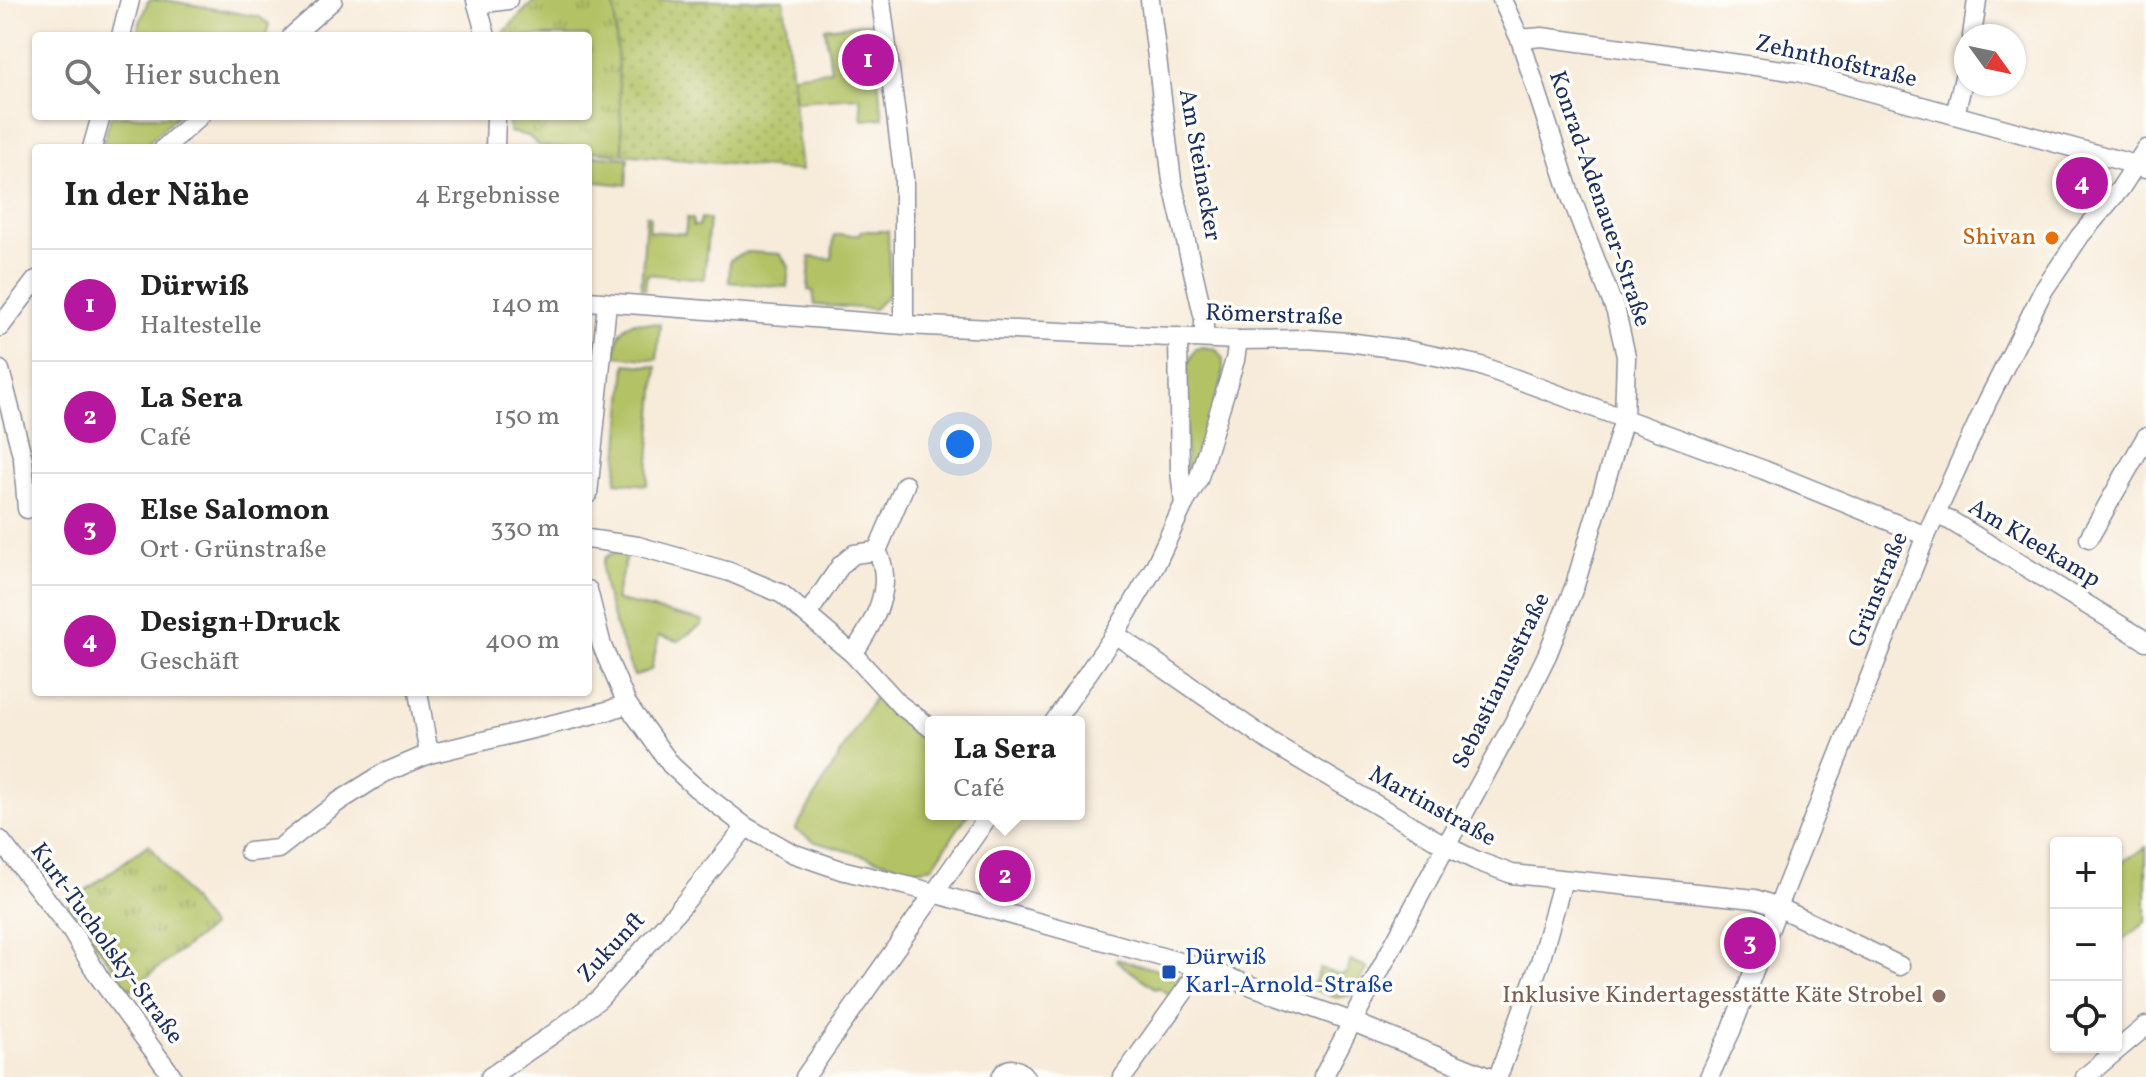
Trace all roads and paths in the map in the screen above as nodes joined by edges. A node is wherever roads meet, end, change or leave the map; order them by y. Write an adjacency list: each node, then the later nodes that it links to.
1 (130, 0): 10 (street)
2 (333, 0): 11 (street)
3 (508, 0): 8 (street)
4 (881, 0): 25 (street)
5 (1150, 0): 28 (street, Am Steinacker)
6 (1502, 0): 13 (street, Konrad-Adenauer-Straße)
7 (1977, 0): 9 (street)
8 (476, 2): 12 (street)
9 (1974, 24)
10 (122, 32)
11 (297, 32)
12 (485, 32)
13 (1520, 39): 15 (street, Zehnthofstraße); 32 (street, Konrad-Adenauer-Straße)
14 (1960, 96): 15 (street)
15 (1955, 115): 22 (street, Zehnthofstraße)
16 (100, 120): 19 (street)
17 (196, 120): 20 (street)
18 (496, 120): 21 (street)
19 (93, 144)
20 (168, 144)
21 (495, 144)
22 (2143, 161): 37 (street, Grünstraße)
23 (32, 285): 26 (street)
24 (598, 302): 25 (street, Römerstraße); 31 (street)
25 (904, 325): 27 (street, Römerstraße)
26 (0, 327)
27 (1178, 337): 28 (street, Römerstraße); 35 (street)
28 (1204, 338): 29 (street, Römerstraße)
29 (1238, 340): 32 (street, Römerstraße); 35 (street)
30 (0, 370): 36 (street)
31 (592, 417)
32 (1624, 419): 38 (street, Römerstraße); 55 (street, Sebastianusstraße)
33 (2146, 437): 39 (street)
34 (905, 485): 41 (street)
35 (1184, 504): 44 (street)
36 (27, 509)
37 (1936, 515): 38 (street, Grünstraße); 45 (street, Am Kleekamp)
38 (1926, 536): 59 (street, Grünstraße)
39 (2089, 538)
40 (592, 540): 43 (street)
41 (877, 551): 43 (street); 46 (street)
42 (592, 606): 48 (street)
43 (807, 615): 46 (street)
44 (1115, 634): 49 (street); 55 (street, Martinstraße)
45 (2146, 641)
46 (853, 654): 50 (street)
47 (419, 696): 51 (street)
48 (627, 704): 51 (street); 53 (street)
49 (1058, 716)
50 (925, 724)
51 (429, 754): 56 (street)
52 (986, 820): 58 (street)
53 (746, 827): 58 (street); 65 (street, Zukunft)
54 (0, 840): 64 (street, Kurt-Tucholsky-Straße)
55 (1446, 846): 57 (street, Martinstraße); 62 (street, Sebastianusstraße)
56 (249, 852)
57 (1563, 880): 59 (street, Martinstraße); 72 (street)
58 (934, 894): 61 (street); 66 (street)
59 (1778, 907): 60 (street, Martinstraße); 73 (street, Grünstraße)
60 (1900, 966)
61 (1201, 968): 62 (street); 69 (street)
62 (1353, 1022): 70 (street, Sebastianusstraße); 71 (street)
63 (2146, 1026): 74 (street)
64 (173, 1077)
65 (490, 1077)
66 (805, 1077)
67 (1001, 1077): 68 (street)
68 (1025, 1077)
69 (1123, 1077)
70 (1323, 1077)
71 (1488, 1077)
72 (1498, 1077)
73 (1709, 1077)
74 (2085, 1077)

